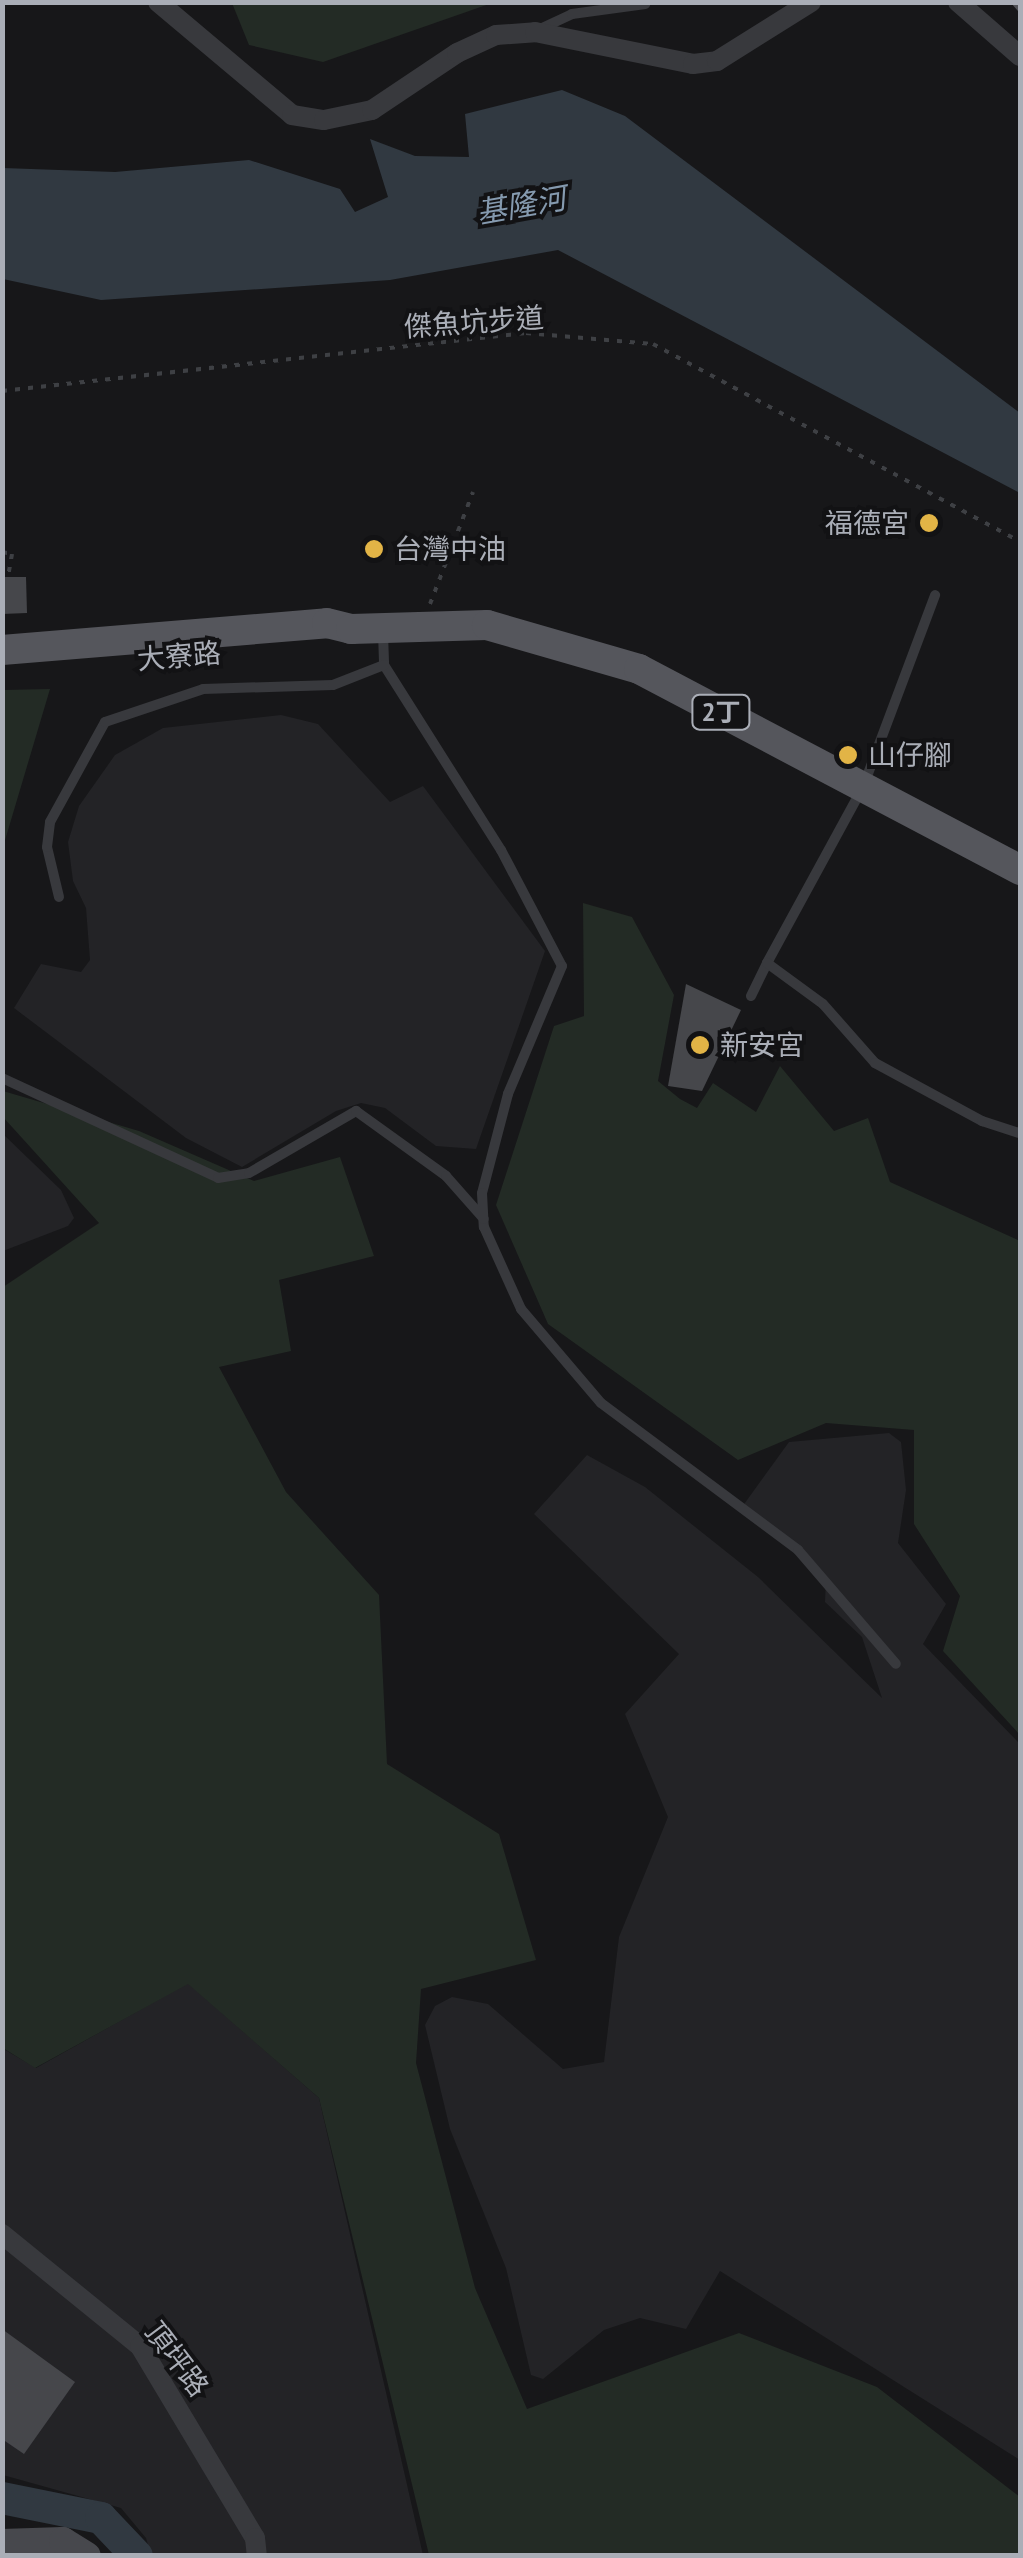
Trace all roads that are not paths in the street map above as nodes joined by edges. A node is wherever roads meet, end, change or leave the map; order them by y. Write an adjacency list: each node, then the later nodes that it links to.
1 (158, 2): 5 (street)
2 (811, 2): 5 (street)
3 (958, 2): 6 (street)
4 (645, 4): 5 (lane)
5 (535, 32)
6 (1020, 56)
7 (934, 595): 13 (lane)
8 (402, 625): 9 (main road, 大寮路 / 2丁); 11 (lane); 13 (main road, 2丁)
9 (352, 629): 10 (main road, 大寮路 / 2丁); 12 (main road, 大寮路 / 2丁)
10 (2, 650)
11 (384, 664): 15 (lane); 20 (lane)
12 (2, 668)
13 (863, 787): 14 (main road, 2丁); 16 (lane)
14 (1020, 870)
15 (59, 898)
16 (767, 963): 17 (lane); 19 (lane)
17 (751, 996)
18 (2, 1078): 20 (lane)
19 (1020, 1134)
20 (484, 1219): 21 (lane)
21 (896, 1664)
22 (2, 2234): 25 (street, 頂坪路)
23 (2, 2543): 24 (main road)
24 (87, 2556)
25 (257, 2556)

